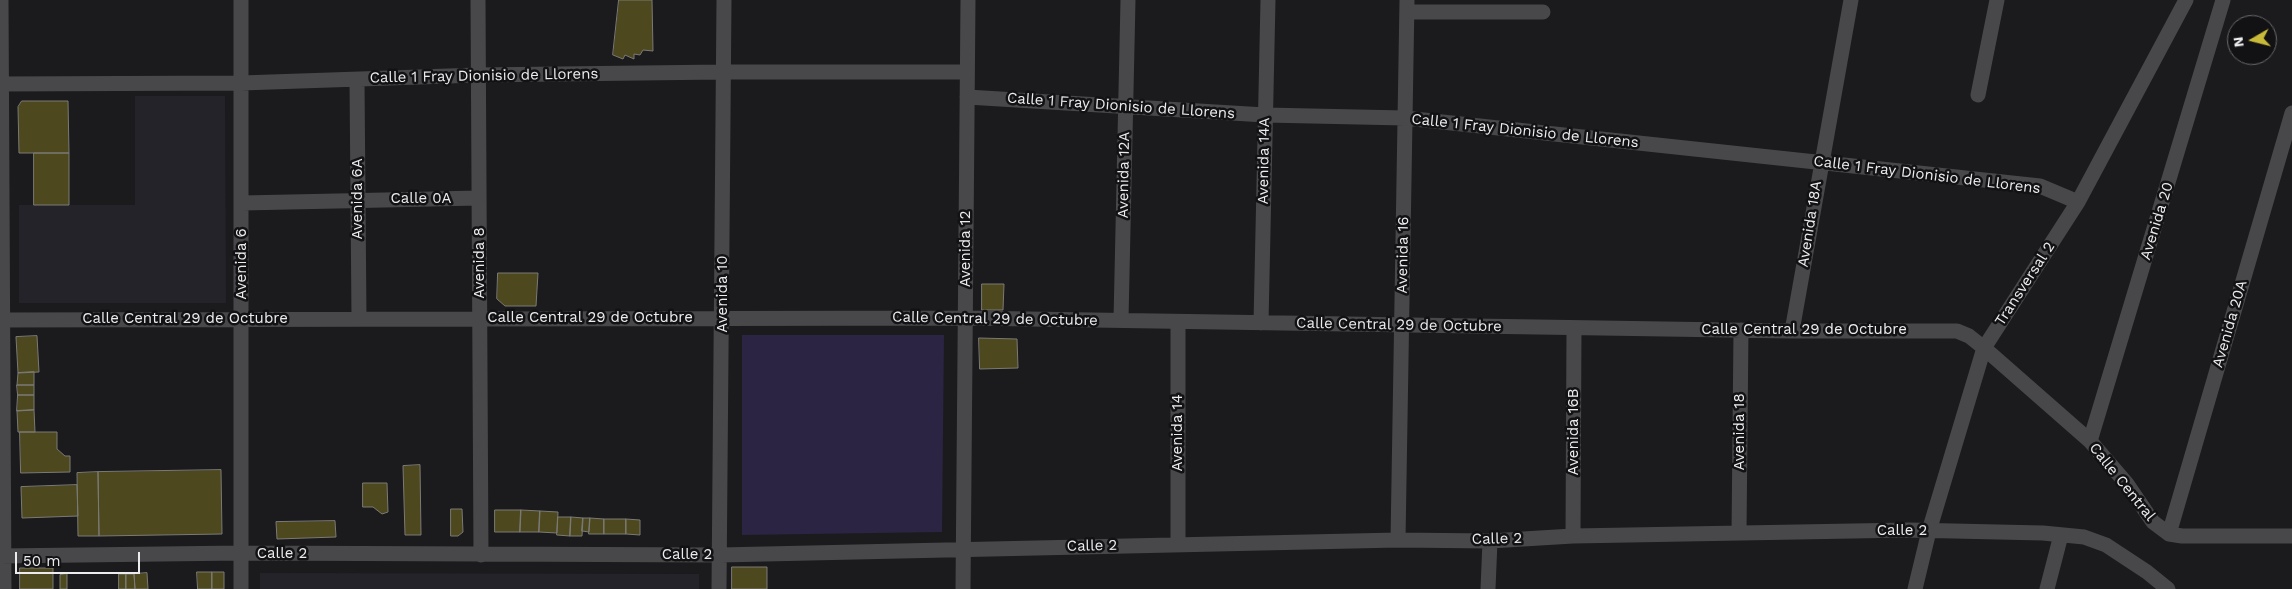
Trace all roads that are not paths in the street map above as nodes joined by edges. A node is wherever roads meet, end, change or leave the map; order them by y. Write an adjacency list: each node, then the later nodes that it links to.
1 (1, 0): 19 (street)
2 (241, 0): 18 (street, Avenida 6)
3 (478, 0): 16 (street, Avenida 8)
4 (724, 0): 14 (street, Avenida 10)
5 (968, 0): 15 (street, Avenida 12)
6 (1128, 0): 22 (street, Avenida 12A)
7 (1268, 0): 24 (street, Avenida 14A)
8 (1851, 0): 26 (street, Avenida 18A)
9 (1997, 0): 20 (street)
10 (2186, 0): 29 (street, Transversal 2)
11 (2224, 0): 45 (street, Avenida 20)
12 (1407, 6): 13 (street); 25 (street, Avenida 16)
13 (1543, 12)
14 (722, 72): 15 (street, Calle 1 Fray Dionisio de Llorens); 16 (street, Calle 1 Fray Dionisio de Llorens); 31 (street, Avenida 10)
15 (967, 72): 21 (street, Avenida 12)
16 (478, 75): 17 (street, Calle 1 Fray Dionisio de Llorens); 27 (street, Avenida 8)
17 (357, 80): 18 (street, Calle 1 Fray Dionisio de Llorens); 28 (street, Avenida 6A)
18 (241, 83): 19 (street, Calle 1 Fray Dionisio de Llorens); 30 (street, Avenida 6)
19 (1, 84): 36 (street)
20 (1978, 95)
21 (967, 97): 22 (street, Calle 1 Fray Dionisio de Llorens); 32 (street, Avenida 12)
22 (1125, 106): 24 (street, Calle 1 Fray Dionisio de Llorens); 37 (street, Avenida 12A)
23 (2292, 113): 49 (street, Avenida 20A)
24 (1265, 115): 25 (street, Calle 1 Fray Dionisio de Llorens); 39 (street, Avenida 14A)
25 (1405, 118): 26 (street, Calle 1 Fray Dionisio de Llorens); 40 (street, Avenida 16)
26 (1820, 163): 29 (street, Calle 1 Fray Dionisio de Llorens); 43 (street, Avenida 18A)
27 (479, 198): 28 (street, Calle 0A); 35 (street, Avenida 8)
28 (359, 199): 30 (street, Calle 0A); 34 (street, Avenida 6A)
29 (2078, 202): 44 (street, Transversal 2)
30 (242, 203): 33 (street, Avenida 6)
31 (723, 318): 32 (street, Calle Central 29 de Octubre); 35 (street, Calle Central 29 de Octubre); 58 (street, Avenida 10)
32 (965, 318): 37 (street, Calle Central 29 de Octubre); 55 (street, Avenida 12)
33 (242, 319): 34 (street, Calle Central 29 de Octubre); 36 (street, Calle Central 29 de Octubre); 56 (street, Avenida 6)
34 (359, 319): 35 (street, Calle Central 29 de Octubre)
35 (480, 319): 57 (street, Avenida 8)
36 (1, 320): 59 (street)
37 (1121, 320): 38 (street, Calle Central 29 de Octubre)
38 (1178, 322): 39 (street, Calle Central 29 de Octubre); 54 (street, Avenida 14)
39 (1261, 323): 40 (street, Calle Central 29 de Octubre)
40 (1402, 325): 41 (street, Calle Central 29 de Octubre); 52 (street, Avenida 16)
41 (1574, 328): 42 (street, Calle Central 29 de Octubre); 50 (street, Avenida 16B)
42 (1741, 330): 43 (street, Calle Central 29 de Octubre); 47 (street, Avenida 18)
43 (1792, 331): 44 (street, Calle Central 29 de Octubre)
44 (1984, 348): 45 (street, Calle Central); 46 (street, Transversal 2)
45 (2090, 441): 49 (street, Calle Central)
46 (1929, 531): 47 (street, Calle 2); 48 (street, Calle 2); 65 (street, Transversal 2)
47 (1739, 533): 50 (street, Calle 2)
48 (2061, 534): 66 (street); 67 (street, Calle 2)
49 (2169, 534): 51 (street, Calle Central)
50 (1573, 536): 53 (street, Calle 2)
51 (2292, 536)
52 (1398, 540): 53 (street, Calle 2); 54 (street, Calle 2)
53 (1490, 541): 64 (street)
54 (1178, 544): 55 (street, Calle 2)
55 (963, 549): 58 (street, Calle 2); 63 (street, Avenida 12)
56 (241, 553): 57 (street, Calle 2); 59 (street, Calle 2); 61 (street, Avenida 6)
57 (481, 555): 58 (street, Calle 2)
58 (720, 555): 62 (street, Avenida 10)
59 (2, 556): 60 (street)
60 (4, 589)
61 (241, 589)
62 (719, 589)
63 (963, 589)
64 (1488, 589)
65 (1915, 589)
66 (2047, 589)
67 (2168, 589)

